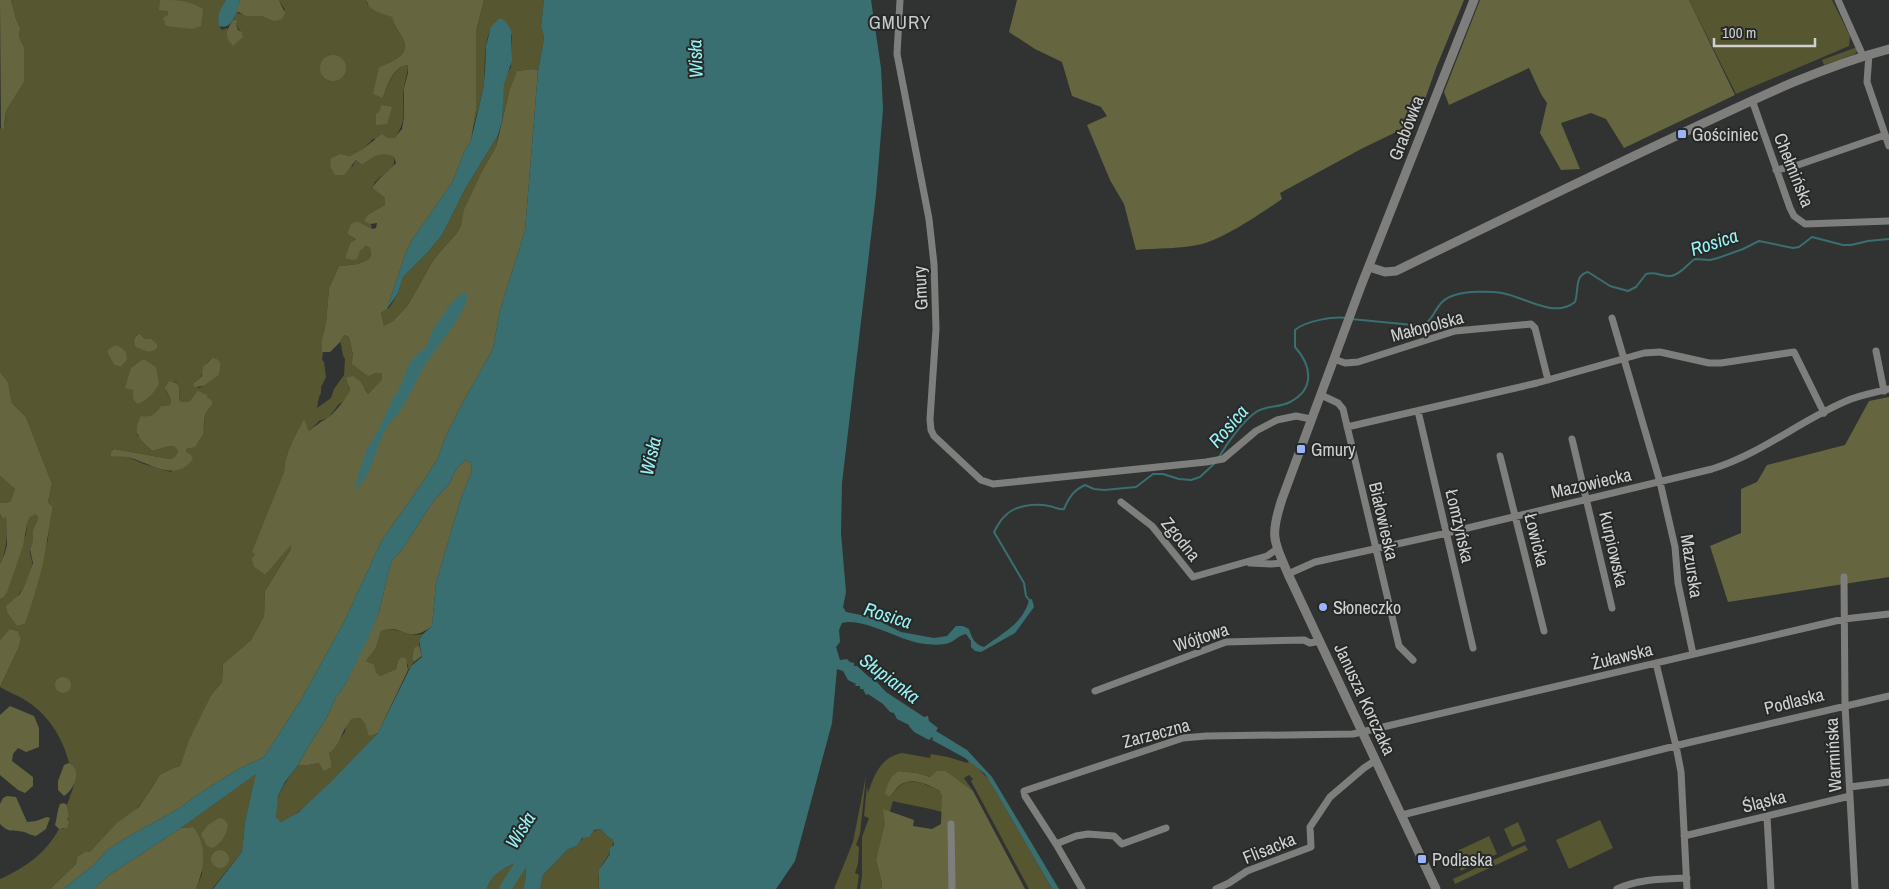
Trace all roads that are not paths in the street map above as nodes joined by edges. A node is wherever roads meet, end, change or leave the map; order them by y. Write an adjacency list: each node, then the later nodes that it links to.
1 (900, 0): 21 (street, Gmury)
2 (1474, 0): 11 (street, Grabówka)
3 (1838, 0): 5 (street)
4 (1889, 50): 5 (street)
5 (1866, 55): 6 (street); 7 (street)
6 (1752, 100): 9 (street, Chełmińska); 11 (street)
7 (1885, 134): 8 (street); 9 (street)
8 (1889, 146)
9 (1776, 170): 10 (street, Chełmińska)
10 (1889, 221)
11 (1369, 267): 15 (street, Janusza Korczaka)
12 (1612, 318): 14 (street)
13 (1876, 351): 17 (street)
14 (1624, 358): 16 (street); 20 (street); 25 (street)
15 (1334, 359): 16 (street, Małopolska); 18 (street, Janusza Korczaka)
16 (1548, 380): 19 (street)
17 (1886, 390): 20 (street, Mazowiecka)
18 (1321, 395): 21 (street, Janusza Korczaka); 22 (street, Białowieska)
19 (1418, 411): 22 (street); 29 (street, Łomżyńska)
20 (1824, 413): 25 (street, Mazowiecka)
21 (1312, 419): 31 (street, Janusza Korczaka)
22 (1347, 426): 30 (street, Białowieska)
23 (1572, 439): 26 (street, Kurpiowska)
24 (1500, 456): 28 (street, Łowicka)
25 (1660, 482): 26 (street, Mazowiecka); 42 (street, Mazurska)
26 (1587, 499): 28 (street, Mazowiecka); 36 (street, Kurpiowska)
27 (1121, 502): 32 (street, Zgodna)
28 (1516, 516): 29 (street, Mazowiecka); 39 (street, Łowicka)
29 (1447, 533): 30 (street, Mazowiecka); 41 (street, Łomżyńska)
30 (1375, 548): 34 (street, Mazowiecka); 43 (street, Białowieska)
31 (1277, 549): 32 (street, Zgodna); 33 (street, Janusza Korczaka)
32 (1244, 563): 33 (street)
33 (1283, 563): 34 (street, Janusza Korczaka)
34 (1288, 574): 40 (street, Janusza Korczaka)
35 (1844, 577): 38 (street, Warmińska)
36 (1612, 608)
37 (1889, 614): 38 (street, Żuławska)
38 (1844, 619): 42 (street, Żuławska); 47 (street, Warmińska)
39 (1544, 631)
40 (1320, 641): 45 (street, Wójtowa); 48 (street, Janusza Korczaka)
41 (1473, 648)
42 (1693, 654): 44 (street, Żuławska)
43 (1412, 660)
44 (1656, 663): 48 (street, Żuławska); 49 (street)
45 (1095, 691)
46 (1889, 696): 47 (street, Podlaska)
47 (1845, 705): 49 (street, Podlaska); 52 (street, Warmińska)
48 (1362, 732): 50 (street, Janusza Korczaka); 59 (street, Zarzeczna)
49 (1676, 746): 54 (street, Podlaska); 58 (street)
50 (1376, 760): 54 (street, Janusza Korczaka); 63 (street, Flisacka)
51 (1889, 782): 52 (street)
52 (1850, 787): 53 (street, Warmińska)
53 (1850, 796): 55 (street, Śląska); 68 (street, Warmińska)
54 (1402, 814): 64 (street, Janusza Korczaka)
55 (1767, 816): 58 (street, Śląska); 67 (street)
56 (951, 824): 61 (street)
57 (1166, 828): 59 (street)
58 (1684, 836): 60 (street)
59 (1056, 844): 62 (street, Zarzeczna)
60 (1687, 878): 65 (street); 66 (street)
61 (952, 889)
62 (1082, 889)
63 (1216, 889)
64 (1436, 889)
65 (1617, 889)
66 (1687, 889)
67 (1772, 889)
68 (1855, 889)

